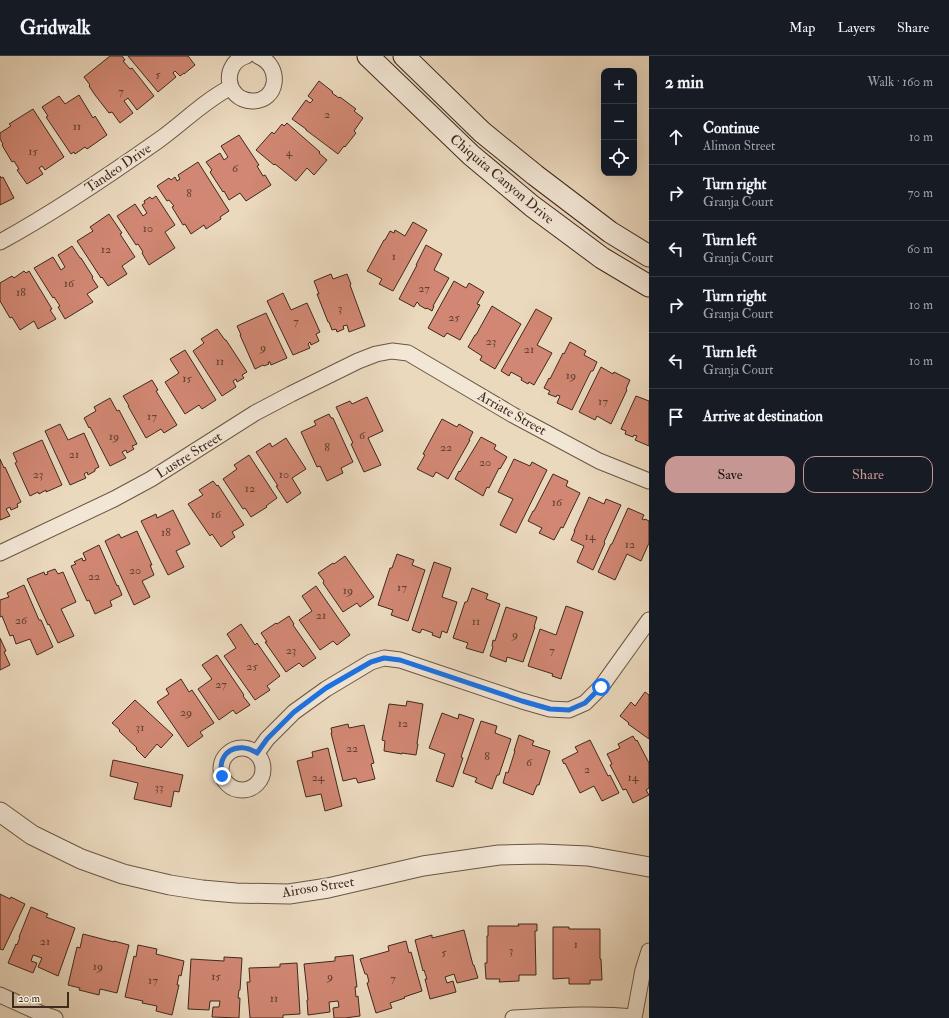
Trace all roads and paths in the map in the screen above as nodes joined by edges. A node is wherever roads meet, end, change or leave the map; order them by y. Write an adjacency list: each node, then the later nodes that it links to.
1 (246, 56): 5 (street)
2 (258, 56): 5 (street)
3 (368, 56): 8 (main road, Chiquita Canyon Drive)
4 (404, 56): 7 (main road, Chiquita Canyon Drive)
5 (231, 87): 6 (street, Tandeo Drive)
6 (0, 242)
7 (649, 256)
8 (649, 286)
9 (376, 354): 10 (street, Arriate Street); 11 (street, Lustre Street)
10 (649, 481)
11 (0, 553)
12 (649, 620): 13 (street)
13 (257, 753)
14 (0, 812): 15 (street, Airoso Street)
15 (649, 867)
16 (649, 951): 20 (street)
17 (0, 995): 18 (street)
18 (55, 1018)
19 (512, 1018): 20 (street)
20 (634, 1018)

